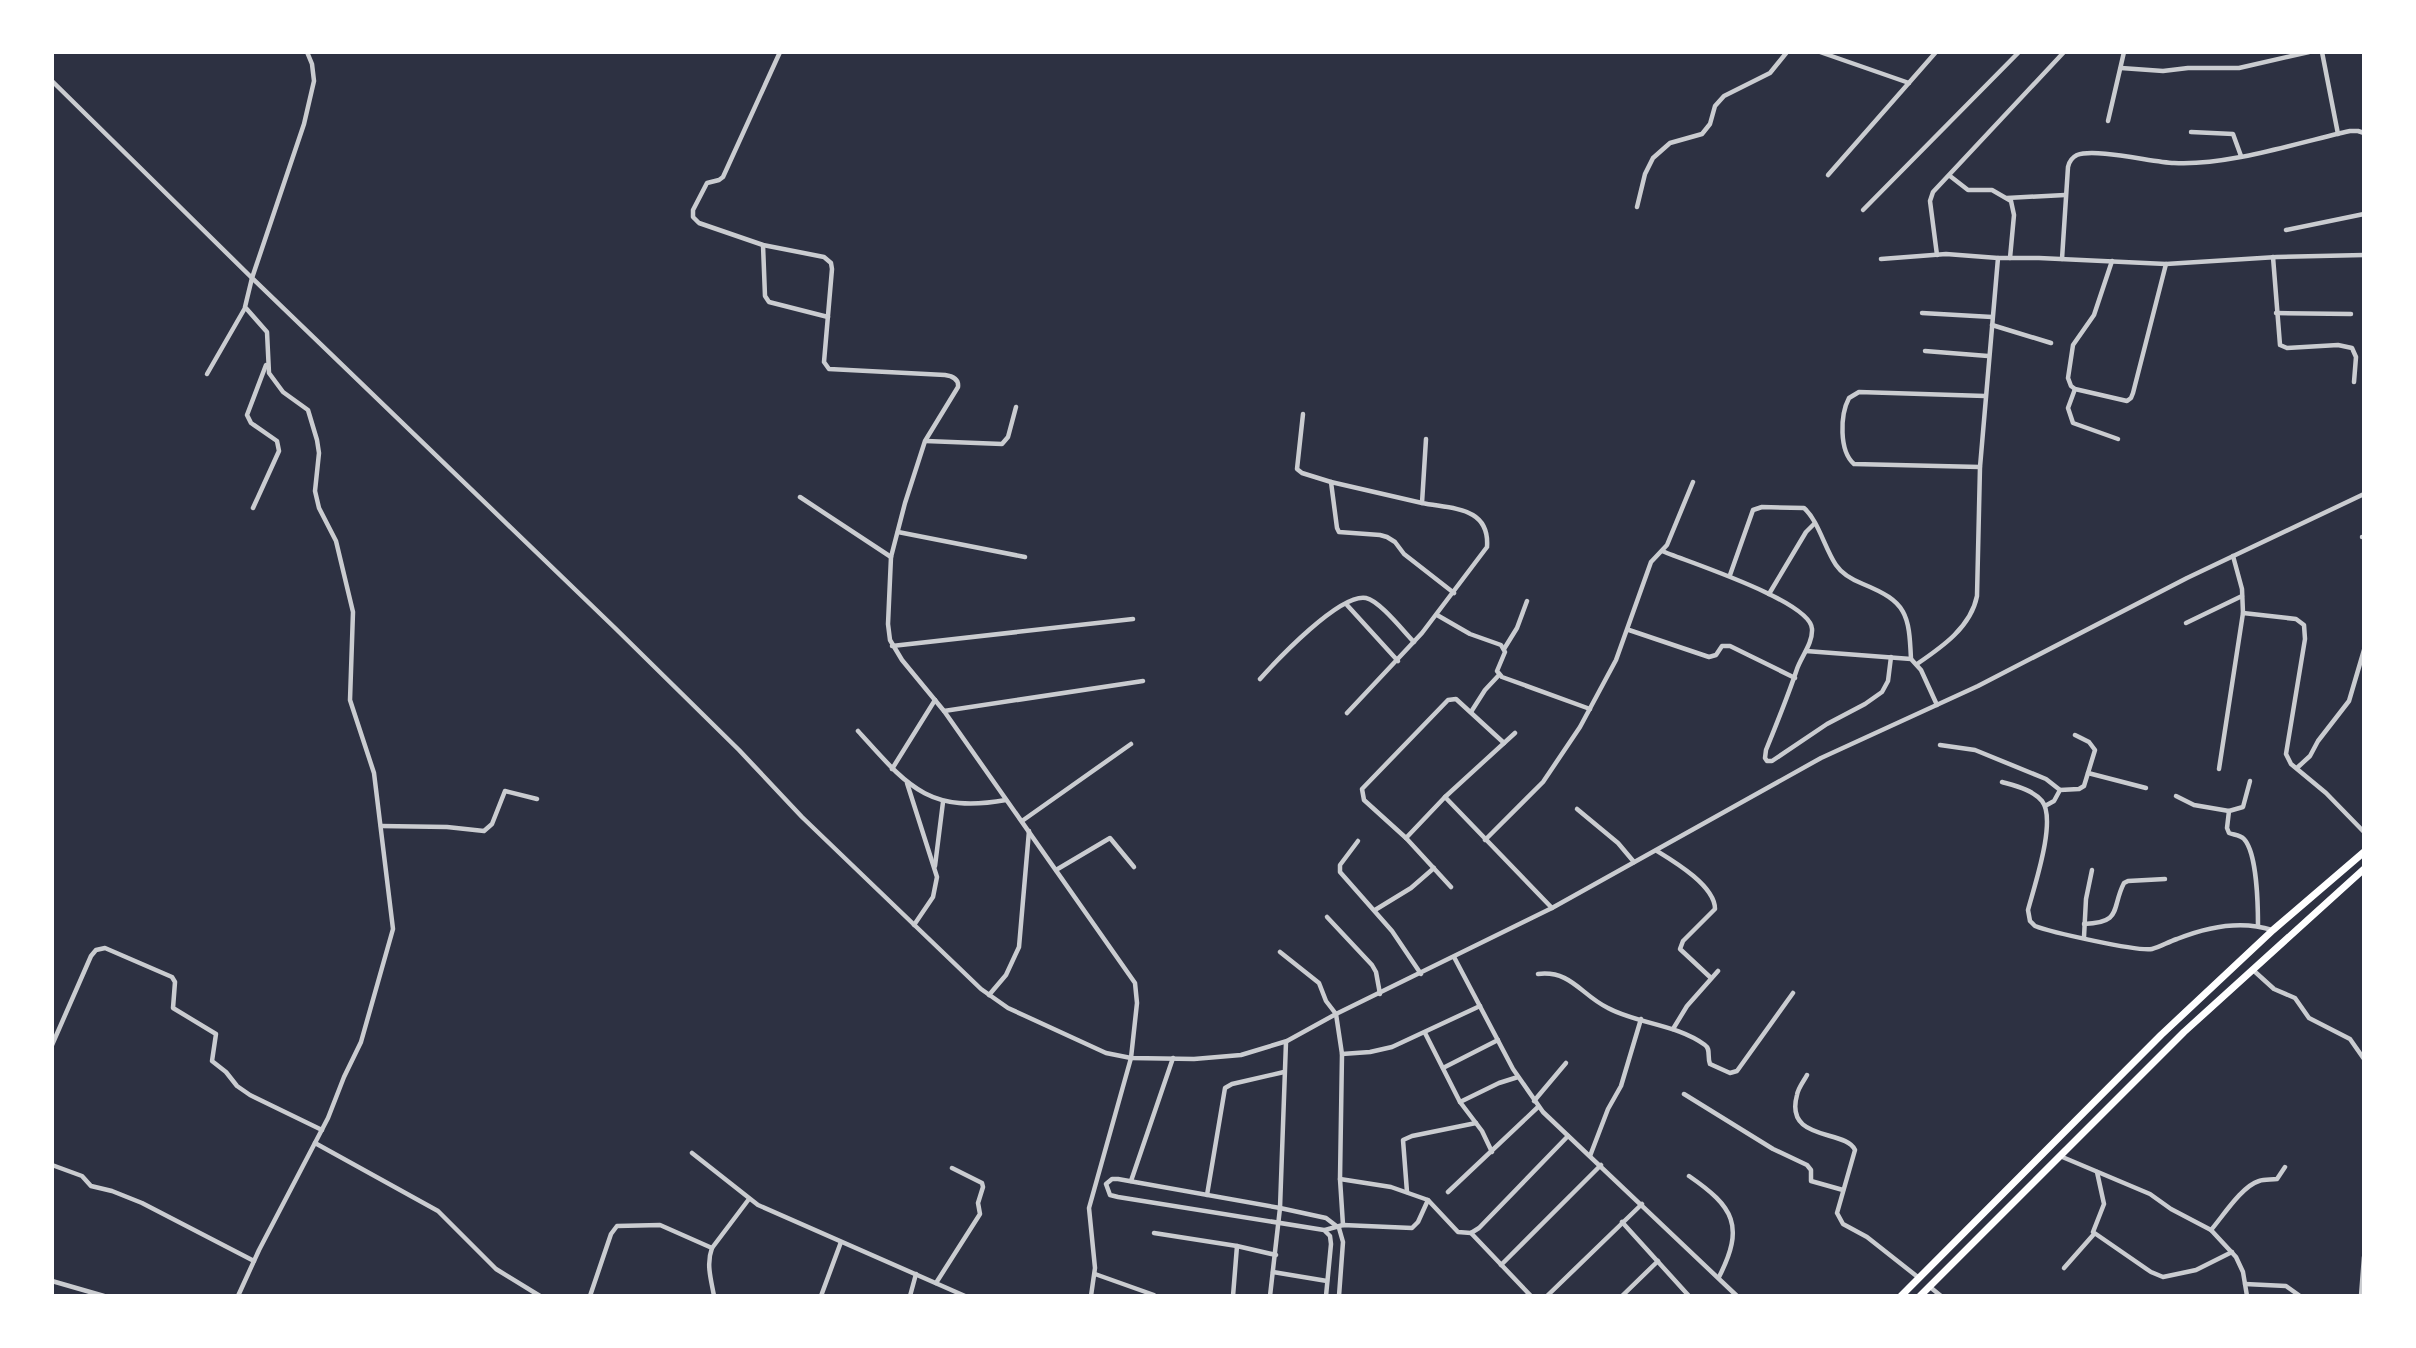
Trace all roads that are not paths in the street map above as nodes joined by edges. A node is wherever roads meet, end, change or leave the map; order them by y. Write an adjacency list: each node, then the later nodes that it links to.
1 (307, 52): 37 (street)
2 (780, 52): 27 (street)
3 (1787, 52): 23 (street)
4 (1820, 52): 13 (street)
5 (1936, 52): 13 (street)
6 (2019, 52): 24 (street)
7 (2064, 52): 20 (street)
8 (2124, 52): 11 (street)
9 (2309, 52): 11 (street)
10 (2322, 52): 17 (street)
11 (2121, 68): 14 (street)
12 (52, 81): 37 (street)
13 (1909, 83): 19 (street)
14 (2108, 121)
15 (2191, 132): 18 (street)
16 (2364, 133): 17 (street)
17 (2338, 134): 18 (street)
18 (2241, 156): 21 (street)
19 (1828, 175)
20 (1950, 176): 22 (street); 28 (street)
21 (2066, 195): 22 (street); 34 (street)
22 (2007, 198): 32 (street)
23 (1637, 208)
24 (1863, 210)
25 (2364, 214): 26 (street)
26 (2286, 230)
27 (763, 245): 42 (street); 42 (street)
28 (1937, 255): 31 (street); 33 (street)
29 (2364, 255): 30 (street)
30 (2273, 257): 36 (street); 40 (street)
31 (1998, 258): 32 (street); 43 (street)
32 (2010, 258): 34 (street)
33 (1881, 259)
34 (2062, 259): 35 (street)
35 (2112, 261): 36 (street); 51 (street)
36 (2166, 264): 51 (street)
37 (252, 278): 38 (street); 146 (street)
38 (245, 307): 48 (street); 49 (street)
39 (1922, 313): 43 (street)
40 (2276, 313): 41 (street); 50 (street)
41 (2351, 314)
42 (828, 317): 57 (street)
43 (1992, 317): 44 (street)
44 (1992, 325): 45 (street); 47 (street)
45 (2051, 343)
46 (1925, 351): 47 (street)
47 (1988, 356): 52 (street)
48 (267, 364): 64 (street); 125 (street)
49 (207, 374)
50 (2354, 382)
51 (2075, 389): 56 (street)
52 (1985, 396): 58 (street); 58 (street)
53 (1016, 407): 57 (street)
54 (1303, 414): 59 (street)
55 (1426, 439): 63 (street)
56 (2118, 439)
57 (925, 441): 66 (street)
58 (1980, 467): 90 (street)
59 (1331, 482): 63 (street); 72 (street)
60 (1693, 482): 67 (street)
61 (2364, 494): 68 (street)
62 (800, 497): 69 (street)
63 (1422, 503): 72 (street)
64 (253, 508)
65 (1814, 524): 71 (street); 73 (street); 88 (street)
66 (898, 532): 69 (street); 70 (street)
67 (1662, 551): 71 (street); 81 (street)
68 (2233, 556): 74 (street); 96 (street)
69 (891, 557): 83 (street)
70 (1025, 557)
71 (1730, 575): 73 (street)
72 (1454, 593): 78 (street)
73 (1769, 594): 86 (street)
74 (2242, 596): 77 (street); 80 (street)
75 (1527, 601): 84 (street)
76 (1347, 605): 82 (street); 89 (street); 93 (street)
77 (2243, 613): 107 (street); 109 (street)
78 (1437, 615): 82 (street); 84 (street)
79 (1133, 619): 83 (street)
80 (2186, 623)
81 (1629, 630): 92 (street); 97 (street)
82 (1414, 642): 89 (street)
83 (892, 646): 95 (street)
84 (1504, 649): 91 (street)
85 (2364, 650): 107 (street)
86 (1806, 651): 87 (street); 92 (street)
87 (1891, 657): 88 (street); 92 (street)
88 (1911, 659): 90 (street)
89 (1398, 661): 100 (street)
90 (1917, 664): 96 (street)
91 (1499, 675): 97 (street); 99 (street)
92 (1795, 678)
93 (1260, 679)
94 (1143, 681): 98 (street)
95 (935, 700): 98 (street); 108 (street)
96 (1937, 705): 131 (street)
97 (1590, 709): 129 (street)
98 (944, 711): 119 (street)
99 (1471, 712): 104 (street); 128 (street)
100 (1347, 713)
101 (858, 730): 108 (street)
102 (1515, 733): 104 (street)
103 (2075, 735): 110 (street)
104 (1504, 743): 117 (street)
105 (1131, 744): 124 (street)
106 (1940, 745): 115 (street)
107 (2298, 767): 127 (street)
108 (892, 769): 112 (street)
109 (2219, 769)
110 (2088, 773): 114 (street); 115 (street)
111 (2250, 781): 123 (street)
112 (906, 782): 120 (street); 134 (street)
113 (2002, 782): 121 (street)
114 (2146, 788)
115 (2060, 790): 121 (street)
116 (2176, 796): 123 (street)
117 (1445, 797): 128 (street); 129 (street)
118 (537, 799): 125 (street)
119 (1006, 800): 120 (street); 124 (street)
120 (943, 802): 134 (street)
121 (2045, 806): 149 (street)
122 (1577, 809): 133 (street)
123 (2230, 811): 147 (street)
124 (1022, 821): 126 (street)
125 (380, 826): 182 (street)
126 (1029, 831): 138 (street); 159 (street)
127 (2364, 832)
128 (1406, 838): 136 (street)
129 (1485, 840): 142 (street)
130 (1359, 841): 143 (street)
131 (1657, 851): 133 (street); 156 (street)
132 (2364, 852): 148 (highway)
133 (1634, 862): 142 (street)
134 (935, 867): 146 (street)
135 (1135, 867): 138 (street)
136 (1434, 868): 141 (street); 143 (street)
137 (2364, 869): 152 (highway)
138 (1056, 870): 169 (street)
139 (2092, 870): 145 (street)
140 (2165, 879): 145 (street)
141 (1451, 887)
142 (1552, 908): 151 (street)
143 (1375, 910): 154 (street)
144 (1327, 917): 158 (street)
145 (2084, 924): 149 (street)
146 (914, 925): 159 (street)
147 (2258, 926): 148 (street); 149 (street)
148 (2273, 930): 227 (highway)
149 (2084, 937)
150 (1280, 951): 161 (street)
151 (1454, 957): 154 (street); 160 (street)
152 (2252, 968): 171 (street); 188 (highway)
153 (1718, 971): 156 (street)
154 (1421, 974): 158 (street)
155 (1538, 974): 162 (street)
156 (1711, 978): 163 (street)
157 (1793, 993): 163 (street)
158 (1380, 994): 161 (street)
159 (989, 995): 169 (street)
160 (1480, 1006): 164 (street); 165 (street)
161 (1336, 1014): 166 (street); 168 (street)
162 (1641, 1019): 163 (street); 187 (street)
163 (1673, 1029)
164 (1425, 1033): 168 (street); 173 (street)
165 (1498, 1040): 173 (street); 176 (street)
166 (1287, 1041): 170 (street); 174 (street)
167 (52, 1045): 182 (street)
168 (1342, 1054): 195 (street)
169 (1131, 1058): 170 (street); 225 (street)
170 (1173, 1058): 196 (street)
171 (2364, 1059)
172 (1566, 1063): 178 (street)
173 (1443, 1068): 179 (street)
174 (1284, 1072): 200 (street); 204 (street)
175 (1807, 1075): 197 (street)
176 (1518, 1077): 178 (street); 179 (street)
177 (1684, 1094): 197 (street)
178 (1534, 1101): 180 (street)
179 (1460, 1102): 181 (street)
180 (1538, 1107): 183 (street); 185 (street)
181 (1476, 1123): 185 (street); 198 (street)
182 (322, 1130): 184 (street)
183 (1569, 1136): 187 (street); 211 (street)
184 (315, 1143): 219 (street); 235 (street)
185 (1492, 1152): 199 (street)
186 (692, 1153): 201 (street)
187 (1590, 1156): 190 (street)
188 (2060, 1156): 193 (street); 232 (highway)
189 (52, 1165): 219 (street)
190 (1601, 1166): 203 (street); 221 (street)
191 (2285, 1167): 209 (street)
192 (952, 1168): 230 (street)
193 (2097, 1172): 209 (street); 212 (street)
194 (1689, 1175): 226 (street)
195 (1340, 1179): 198 (street); 207 (street)
196 (1131, 1181): 200 (street); 205 (street)
197 (1843, 1190): 227 (street)
198 (1406, 1192): 202 (street)
199 (1448, 1192)
200 (1207, 1195): 204 (street)
201 (749, 1199): 213 (street); 215 (street)
202 (1428, 1200): 207 (street); 211 (street)
203 (1642, 1204): 206 (street); 226 (street)
204 (1280, 1208): 205 (street); 207 (street)
205 (1279, 1222): 208 (street); 217 (street)
206 (1622, 1222): 220 (street); 248 (street)
207 (1339, 1225): 208 (street); 246 (street)
208 (1324, 1230): 229 (street)
209 (2211, 1230): 216 (street)
210 (1154, 1233): 214 (street)
211 (1471, 1233): 221 (street)
212 (2094, 1234): 216 (street); 222 (street)
213 (841, 1242): 224 (street); 238 (street)
214 (1237, 1246): 217 (street); 243 (street)
215 (712, 1248): 236 (street); 237 (street)
216 (2232, 1252): 231 (street)
217 (1276, 1255): 223 (street)
218 (2364, 1256): 257 (street)
219 (254, 1261): 234 (street)
220 (1658, 1261): 249 (street); 250 (street)
221 (1501, 1265): 247 (street)
222 (2064, 1268)
223 (1273, 1272): 229 (street); 244 (street)
224 (916, 1274): 230 (street); 239 (street)
225 (1095, 1274): 241 (street); 242 (street)
226 (1719, 1278): 251 (street)
227 (1919, 1278): 252 (highway)
228 (52, 1281): 233 (street)
229 (1327, 1281): 245 (street)
230 (936, 1283): 240 (street)
231 (2245, 1284): 255 (street); 256 (street)
232 (1929, 1287): 253 (highway); 254 (street)
233 (104, 1296)
234 (238, 1296)
235 (540, 1296)
236 (590, 1296)
237 (714, 1296)
238 (821, 1296)
239 (910, 1296)
240 (965, 1296)
241 (1091, 1296)
242 (1154, 1296)
243 (1233, 1296)
244 (1270, 1296)
245 (1326, 1296)
246 (1339, 1296)
247 (1531, 1296)
248 (1547, 1296)
249 (1622, 1296)
250 (1689, 1296)
251 (1737, 1296)
252 (1901, 1296)
253 (1920, 1296)
254 (1941, 1296)
255 (2247, 1296)
256 (2300, 1296)
257 (2361, 1296)

